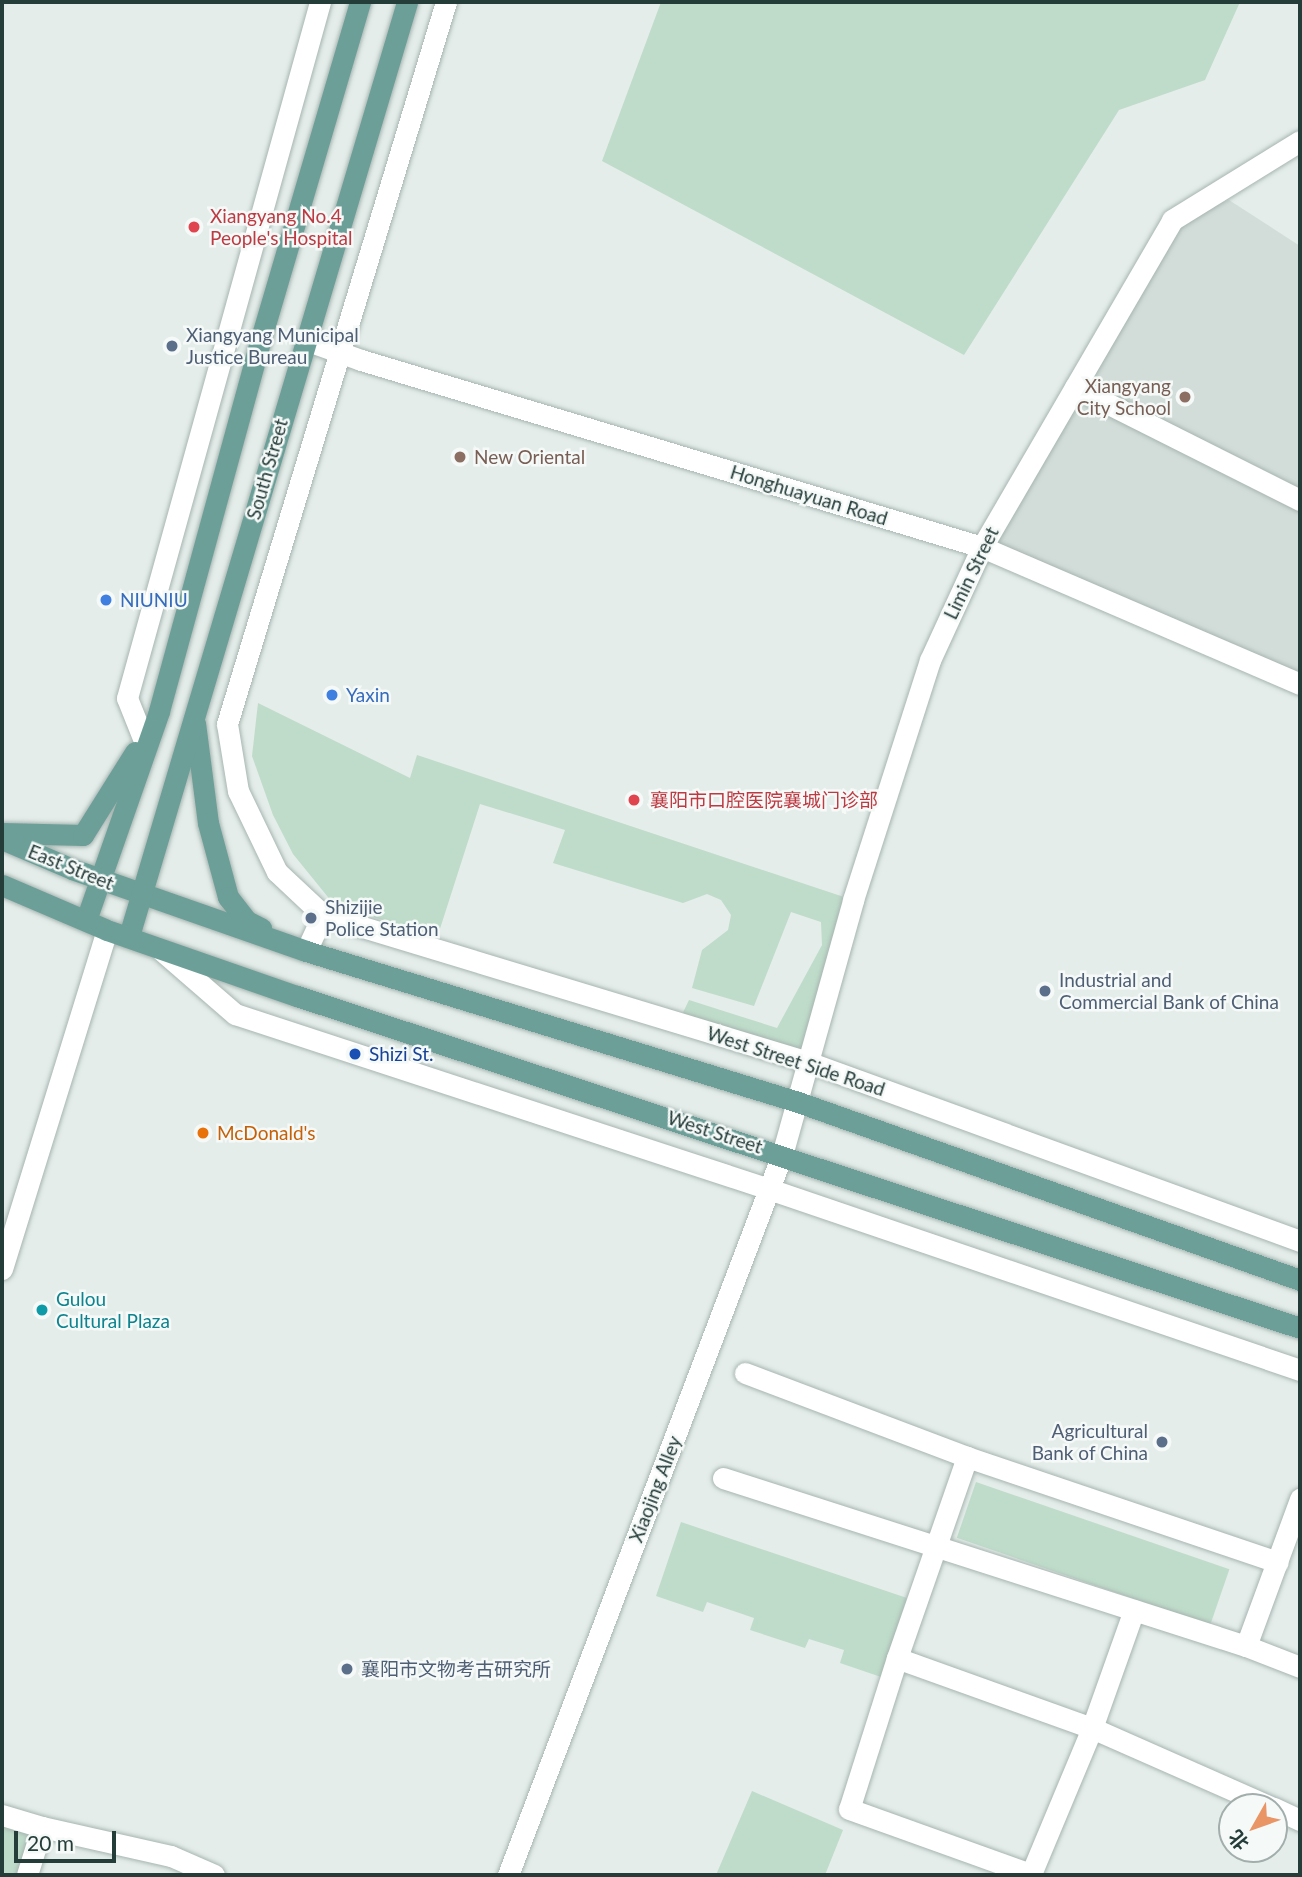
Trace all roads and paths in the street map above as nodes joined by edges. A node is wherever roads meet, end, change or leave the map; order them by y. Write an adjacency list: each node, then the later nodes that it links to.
1 (320, 2): 14 (street)
2 (360, 2): 12 (main road, South Street)
3 (407, 2): 6 (main road, South Street)
4 (446, 2): 7 (street)
5 (1300, 141): 8 (street, Limin Street)
6 (305, 340): 7 (street, Honghuayuan Road); 13 (main road, South Street)
7 (342, 351): 10 (street, Honghuayuan Road); 20 (street)
8 (1075, 387): 9 (street); 10 (street, Limin Street)
9 (1300, 500)
10 (982, 547): 11 (street, Honghuayuan Road); 26 (street, Limin Street)
11 (1300, 684)
12 (159, 711): 14 (main road); 17 (main road, South Street)
13 (194, 715): 19 (main road, South Street); 25 (main road)
14 (143, 738): 15 (main road)
15 (2, 833)
16 (2, 839): 17 (main road, East Street)
17 (98, 878): 19 (main road, East Street); 21 (main road, South Street)
18 (2, 885): 21 (main road)
19 (141, 895): 23 (main road, South Street); 25 (main road)
20 (323, 915): 25 (street); 26 (street, West Street Side Road)
21 (86, 920): 22 (main road)
22 (107, 930): 23 (main road); 31 (street)
23 (129, 936): 24 (main road, West Street)
24 (157, 946): 28 (main road, West Street); 29 (street)
25 (306, 951): 27 (main road)
26 (808, 1062): 27 (street, Limin Street); 30 (street, West Street Side Road)
27 (798, 1102): 28 (street, Xiaojing Alley); 32 (main road)
28 (782, 1155): 29 (street, Xiaojing Alley); 33 (main road, West Street)
29 (769, 1189): 34 (street); 51 (street, Xiaojing Alley)
30 (1300, 1241)
31 (2, 1269)
32 (1300, 1280)
33 (1300, 1328)
34 (1300, 1370)
35 (745, 1373): 36 (street)
36 (967, 1457): 39 (street); 40 (street)
37 (723, 1478): 39 (street)
38 (1300, 1499): 40 (street)
39 (935, 1546): 41 (street); 43 (street)
40 (1278, 1562): 42 (street)
41 (1134, 1610): 42 (street); 45 (street)
42 (1246, 1646): 44 (street)
43 (897, 1658): 45 (street); 52 (street)
44 (1300, 1667)
45 (1093, 1728): 46 (street); 52 (street)
46 (1239, 1793)
47 (2, 1815): 48 (street)
48 (42, 1827): 49 (street); 50 (street)
49 (27, 1875)
50 (214, 1875)
51 (508, 1875)
52 (1032, 1875)

